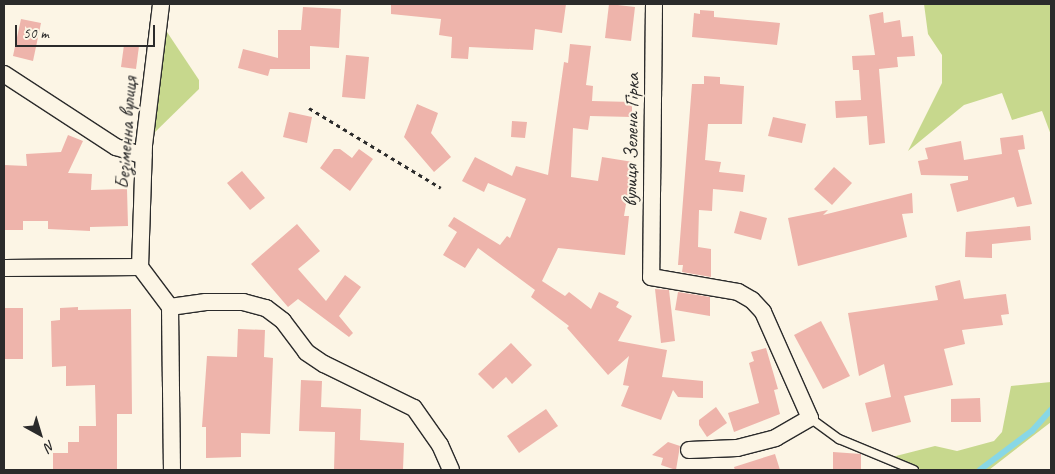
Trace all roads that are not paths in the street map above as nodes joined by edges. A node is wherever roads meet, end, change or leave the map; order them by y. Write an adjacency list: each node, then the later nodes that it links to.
1 (161, 4): 4 (street, Безіменна вулиця)
2 (654, 4): 8 (street, вулиця Зелена Гірка)
3 (4, 74): 4 (street)
4 (144, 156): 5 (street, Безіменна вулиця)
5 (140, 267): 6 (street); 7 (street)
6 (4, 268)
7 (170, 307): 10 (street); 11 (street)
8 (810, 418): 9 (street); 12 (lane)
9 (689, 450)
10 (172, 470)
11 (451, 470)
12 (914, 470)

